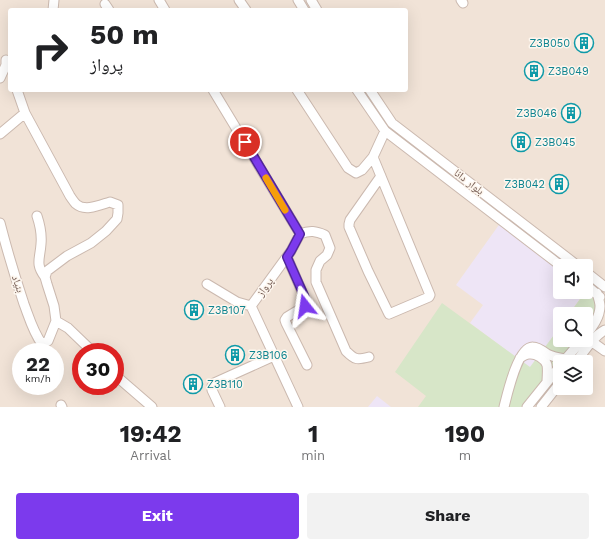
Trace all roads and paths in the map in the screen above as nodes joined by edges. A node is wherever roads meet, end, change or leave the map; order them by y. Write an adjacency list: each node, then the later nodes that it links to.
1 (5, 60): 2 (street)
2 (0, 78)
3 (18, 92): 8 (street)
4 (214, 92): 15 (street)
5 (298, 92): 11 (street)
6 (358, 92): 9 (street, بلوار دانا)
7 (371, 92): 17 (street, بلوار دانا)
8 (25, 113): 10 (street); 19 (street)
9 (385, 131): 11 (street); 18 (street, بلوار دانا)
10 (0, 134)
11 (373, 157): 12 (street)
12 (381, 176): 12 (street)
13 (37, 216): 19 (street)
14 (0, 222): 32 (street, بنیاد)
15 (300, 234): 16 (street, پرواز); 40 (street)
16 (287, 257): 26 (street, پرواز); 42 (street)
17 (569, 259)
18 (553, 260)
19 (46, 278): 27 (street)
20 (593, 278): 22 (street)
21 (207, 284): 26 (street)
22 (605, 287)
23 (593, 291): 24 (street)
24 (596, 293): 25 (street); 28 (street)
25 (605, 302)
26 (250, 306): 38 (street, پرواز)
27 (56, 321): 33 (street); 34 (street)
28 (593, 325)
29 (605, 330): 30 (street)
30 (593, 336)
31 (593, 342): 36 (street)
32 (38, 343)
33 (46, 343)
34 (84, 343)
35 (576, 347): 37 (street)
36 (605, 351)
37 (569, 355)
38 (274, 356): 48 (street); 49 (street, پرواز)
39 (553, 356): 41 (street)
40 (369, 357)
41 (520, 358): 44 (street); 50 (street)
42 (307, 365)
43 (553, 374): 44 (street)
44 (547, 382): 51 (street)
45 (124, 383): 47 (street)
46 (553, 392): 52 (street)
47 (152, 407)
48 (220, 407)
49 (298, 407)
50 (504, 407)
51 (528, 407)
52 (541, 407)

